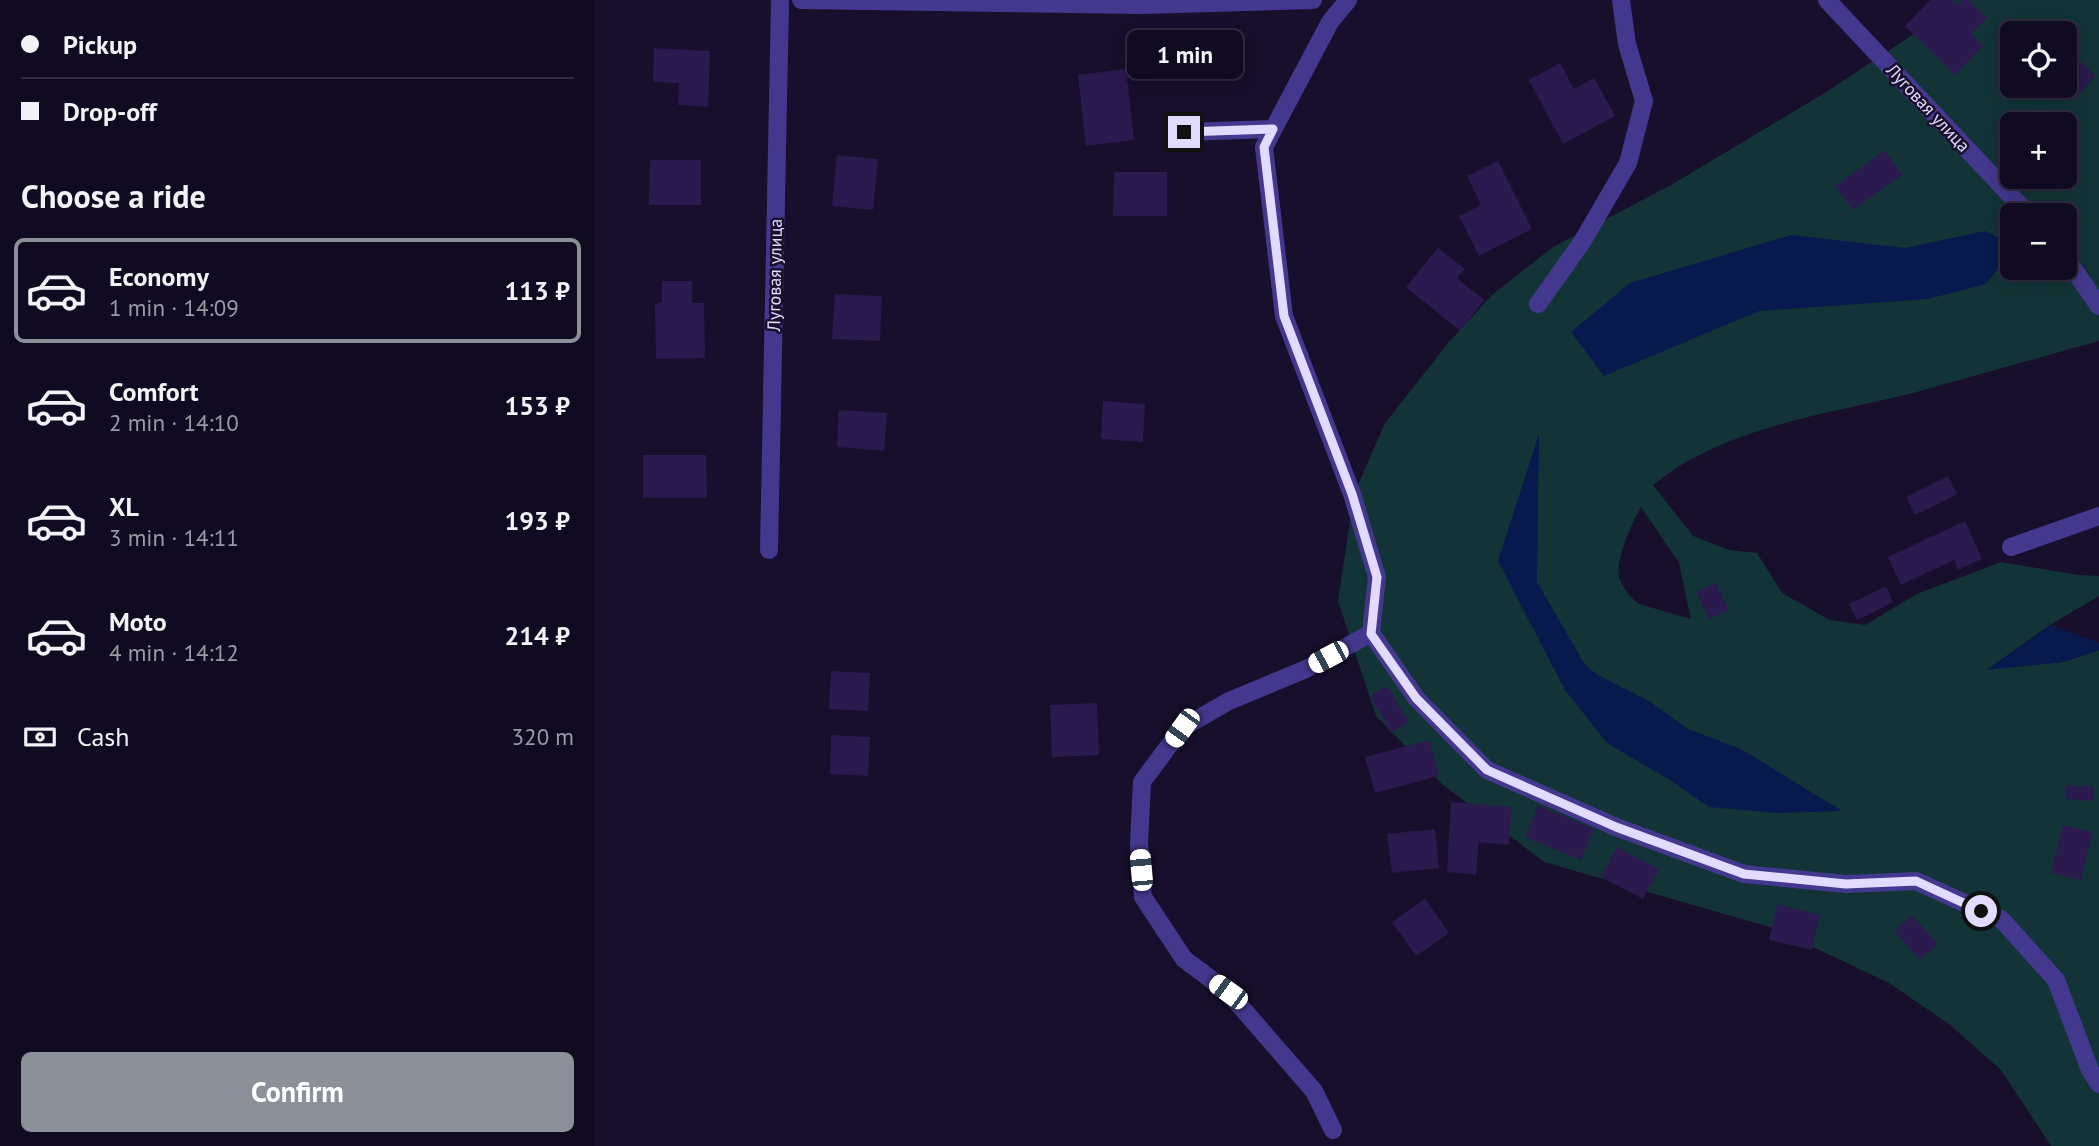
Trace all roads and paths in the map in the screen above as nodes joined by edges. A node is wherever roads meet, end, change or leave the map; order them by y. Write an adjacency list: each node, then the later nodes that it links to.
1 (780, 0): 15 (street, Луговая улица)
2 (801, 0): 3 (street)
3 (1313, 0)
4 (1348, 0): 7 (street)
5 (1621, 0): 11 (street)
6 (1827, 0): 9 (street, Луговая улица)
7 (1273, 129): 8 (street); 16 (street)
8 (1184, 132)
9 (2018, 203)
10 (2077, 274): 12 (street)
11 (1538, 304)
12 (2099, 306)
13 (2099, 516): 14 (street)
14 (2011, 547)
15 (769, 550)
16 (1371, 634): 17 (street); 18 (street)
17 (2099, 1084)
18 (1333, 1130)

